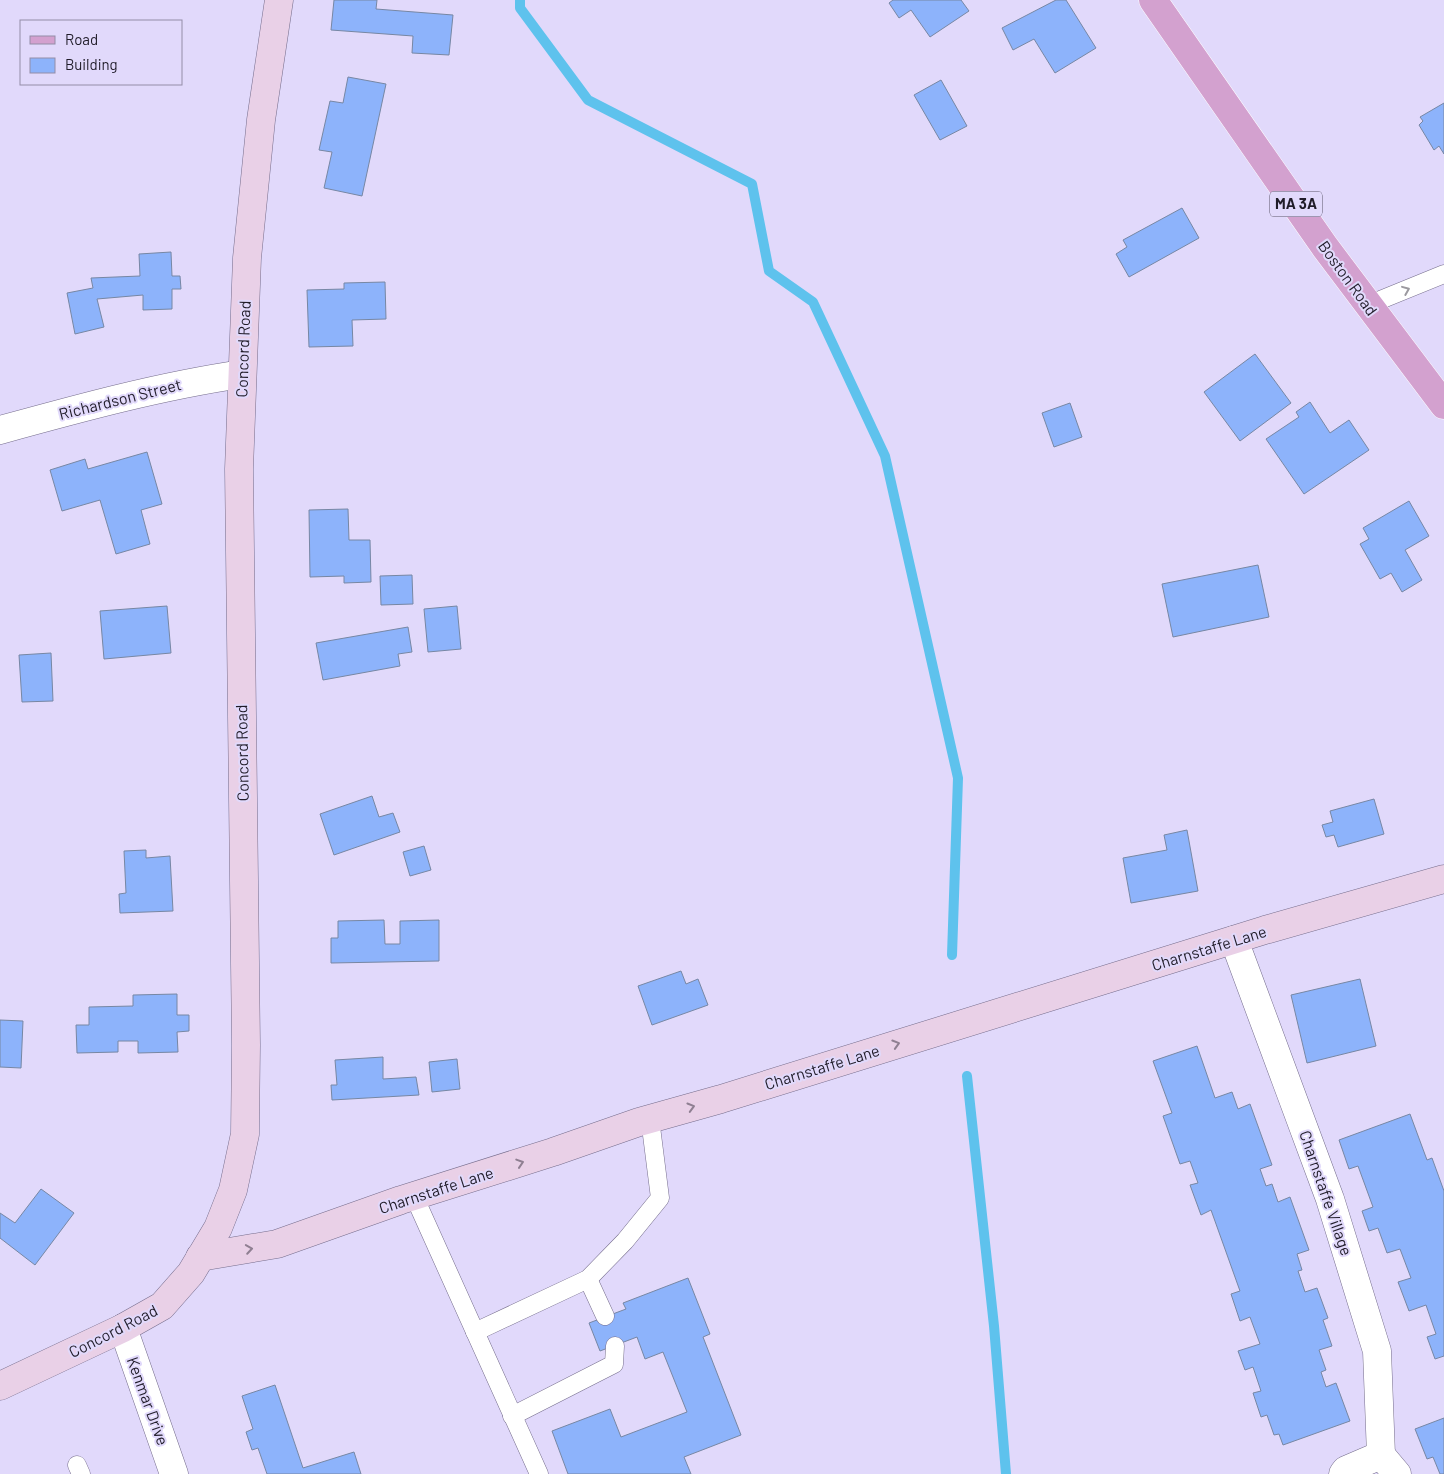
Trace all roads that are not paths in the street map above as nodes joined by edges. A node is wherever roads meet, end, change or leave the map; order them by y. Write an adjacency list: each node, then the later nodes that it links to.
1 (279, 0): 5 (main road, Concord Road)
2 (1153, 0): 4 (main road, Boston Road / MA 3A)
3 (1444, 274): 4 (lane, one-way to 3)
4 (1368, 305): 6 (main road, Boston Road / MA 3A)
5 (242, 374): 7 (street, Richardson Street); 12 (main road, Concord Road)
6 (1444, 405)
7 (0, 430)
8 (1444, 879): 9 (main road, Charnstaffe Lane)
9 (1234, 940): 10 (main road, Charnstaffe Lane, one-way to 9); 20 (street, Charnstaffe Village)
10 (650, 1119): 11 (main road, Charnstaffe Lane, one-way to 10); 13 (lane)
11 (414, 1196): 12 (main road, Charnstaffe Lane, one-way to 11); 16 (lane)
12 (200, 1257): 15 (main road, Concord Road)
13 (588, 1279): 14 (lane); 16 (lane)
14 (605, 1316)
15 (122, 1328): 18 (main road, Concord Road); 21 (street, Kenmar Drive)
16 (474, 1332): 19 (lane)
17 (615, 1346): 19 (lane)
18 (0, 1386)
19 (512, 1416): 22 (lane)
20 (1389, 1464): 23 (street)
21 (174, 1474)
22 (538, 1474)
23 (1343, 1474)

